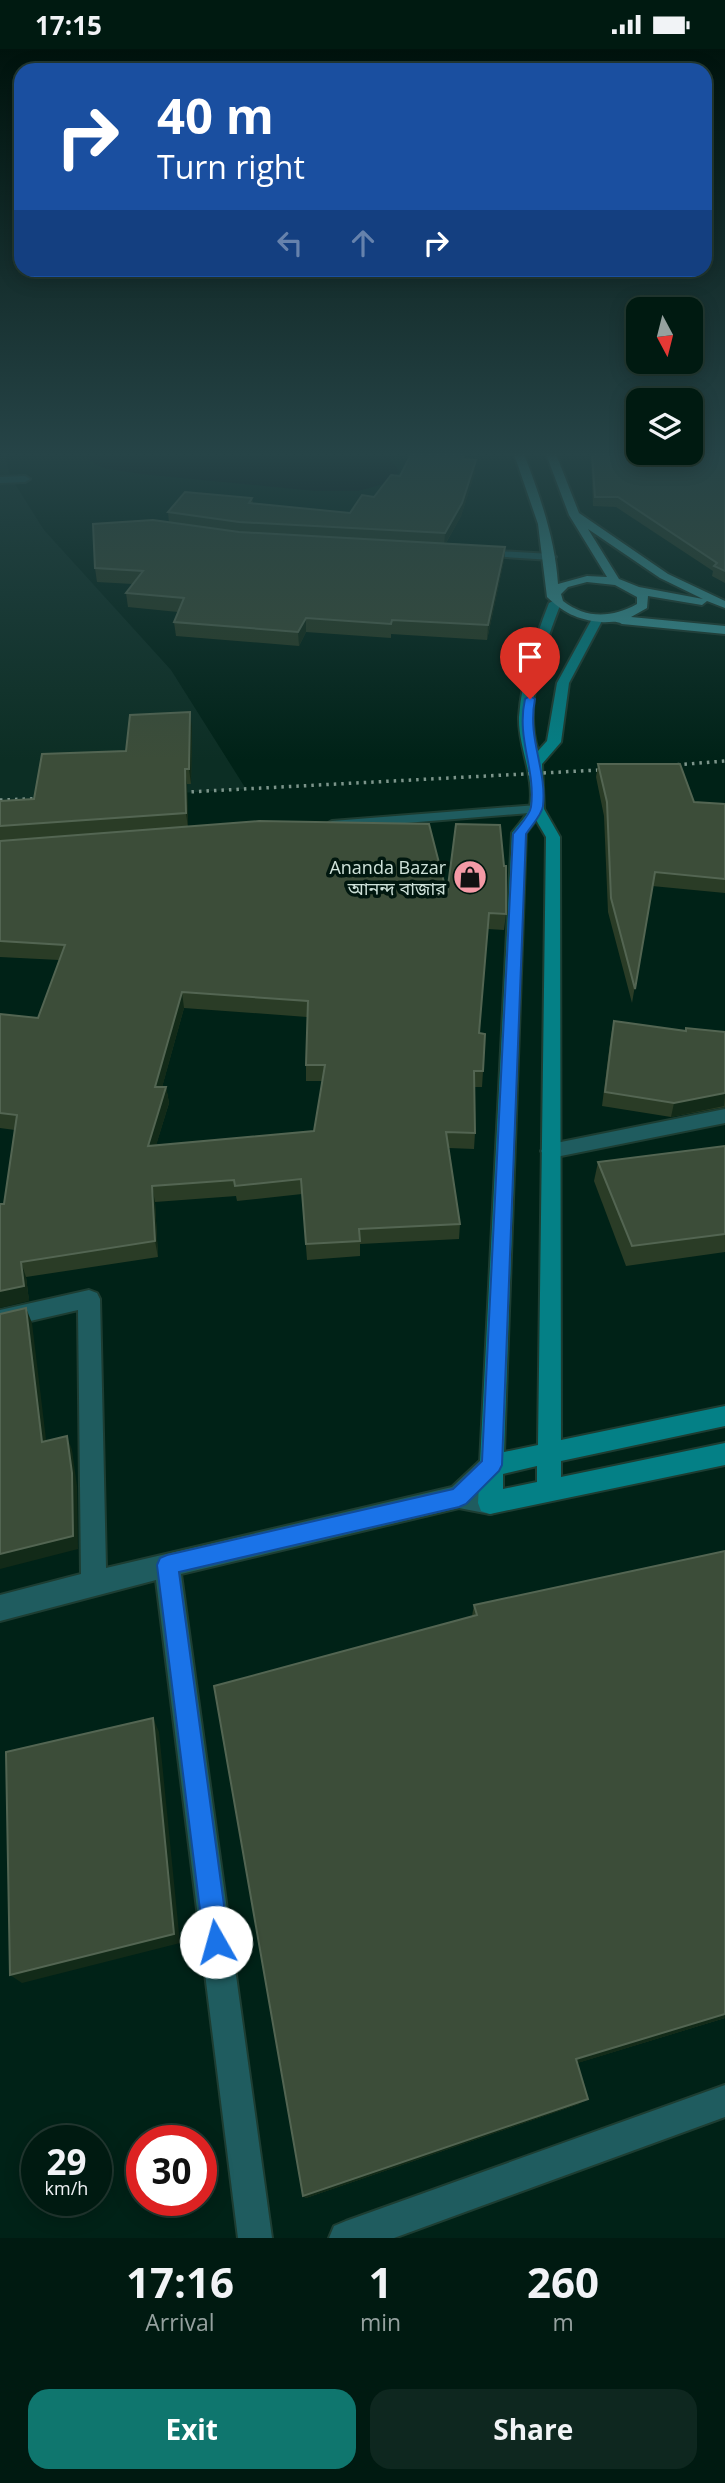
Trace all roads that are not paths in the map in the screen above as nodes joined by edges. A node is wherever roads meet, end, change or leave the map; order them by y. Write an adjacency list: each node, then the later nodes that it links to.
1 (534, 556): 4 (street)
2 (600, 556): 5 (main road)
3 (635, 556): 8 (main road)
4 (551, 557): 7 (main road)
5 (615, 581): 6 (main road); 7 (main road)
6 (637, 590): 8 (main road); 9 (main road)
7 (554, 600): 9 (main road); 11 (main road)
8 (725, 606)
9 (604, 619): 10 (main road); 11 (main road)
10 (725, 630)
11 (534, 763): 12 (main road)
12 (537, 809): 13 (street); 15 (main road); 20 (main road)
13 (318, 826)
14 (725, 1116): 15 (street)
15 (551, 1150): 18 (main road)
16 (0, 1319): 25 (street)
17 (725, 1416): 18 (main road)
18 (550, 1453): 20 (main road); 21 (main road)
19 (725, 1454): 21 (main road)
20 (492, 1465): 22 (street); 23 (main road)
21 (549, 1490): 23 (main road)
22 (459, 1497): 23 (street); 24 (street)
23 (490, 1503)
24 (167, 1565): 25 (street); 28 (street)
25 (94, 1584): 26 (street)
26 (0, 1608)
27 (725, 2101): 29 (street)
28 (256, 2238)
29 (346, 2238)

